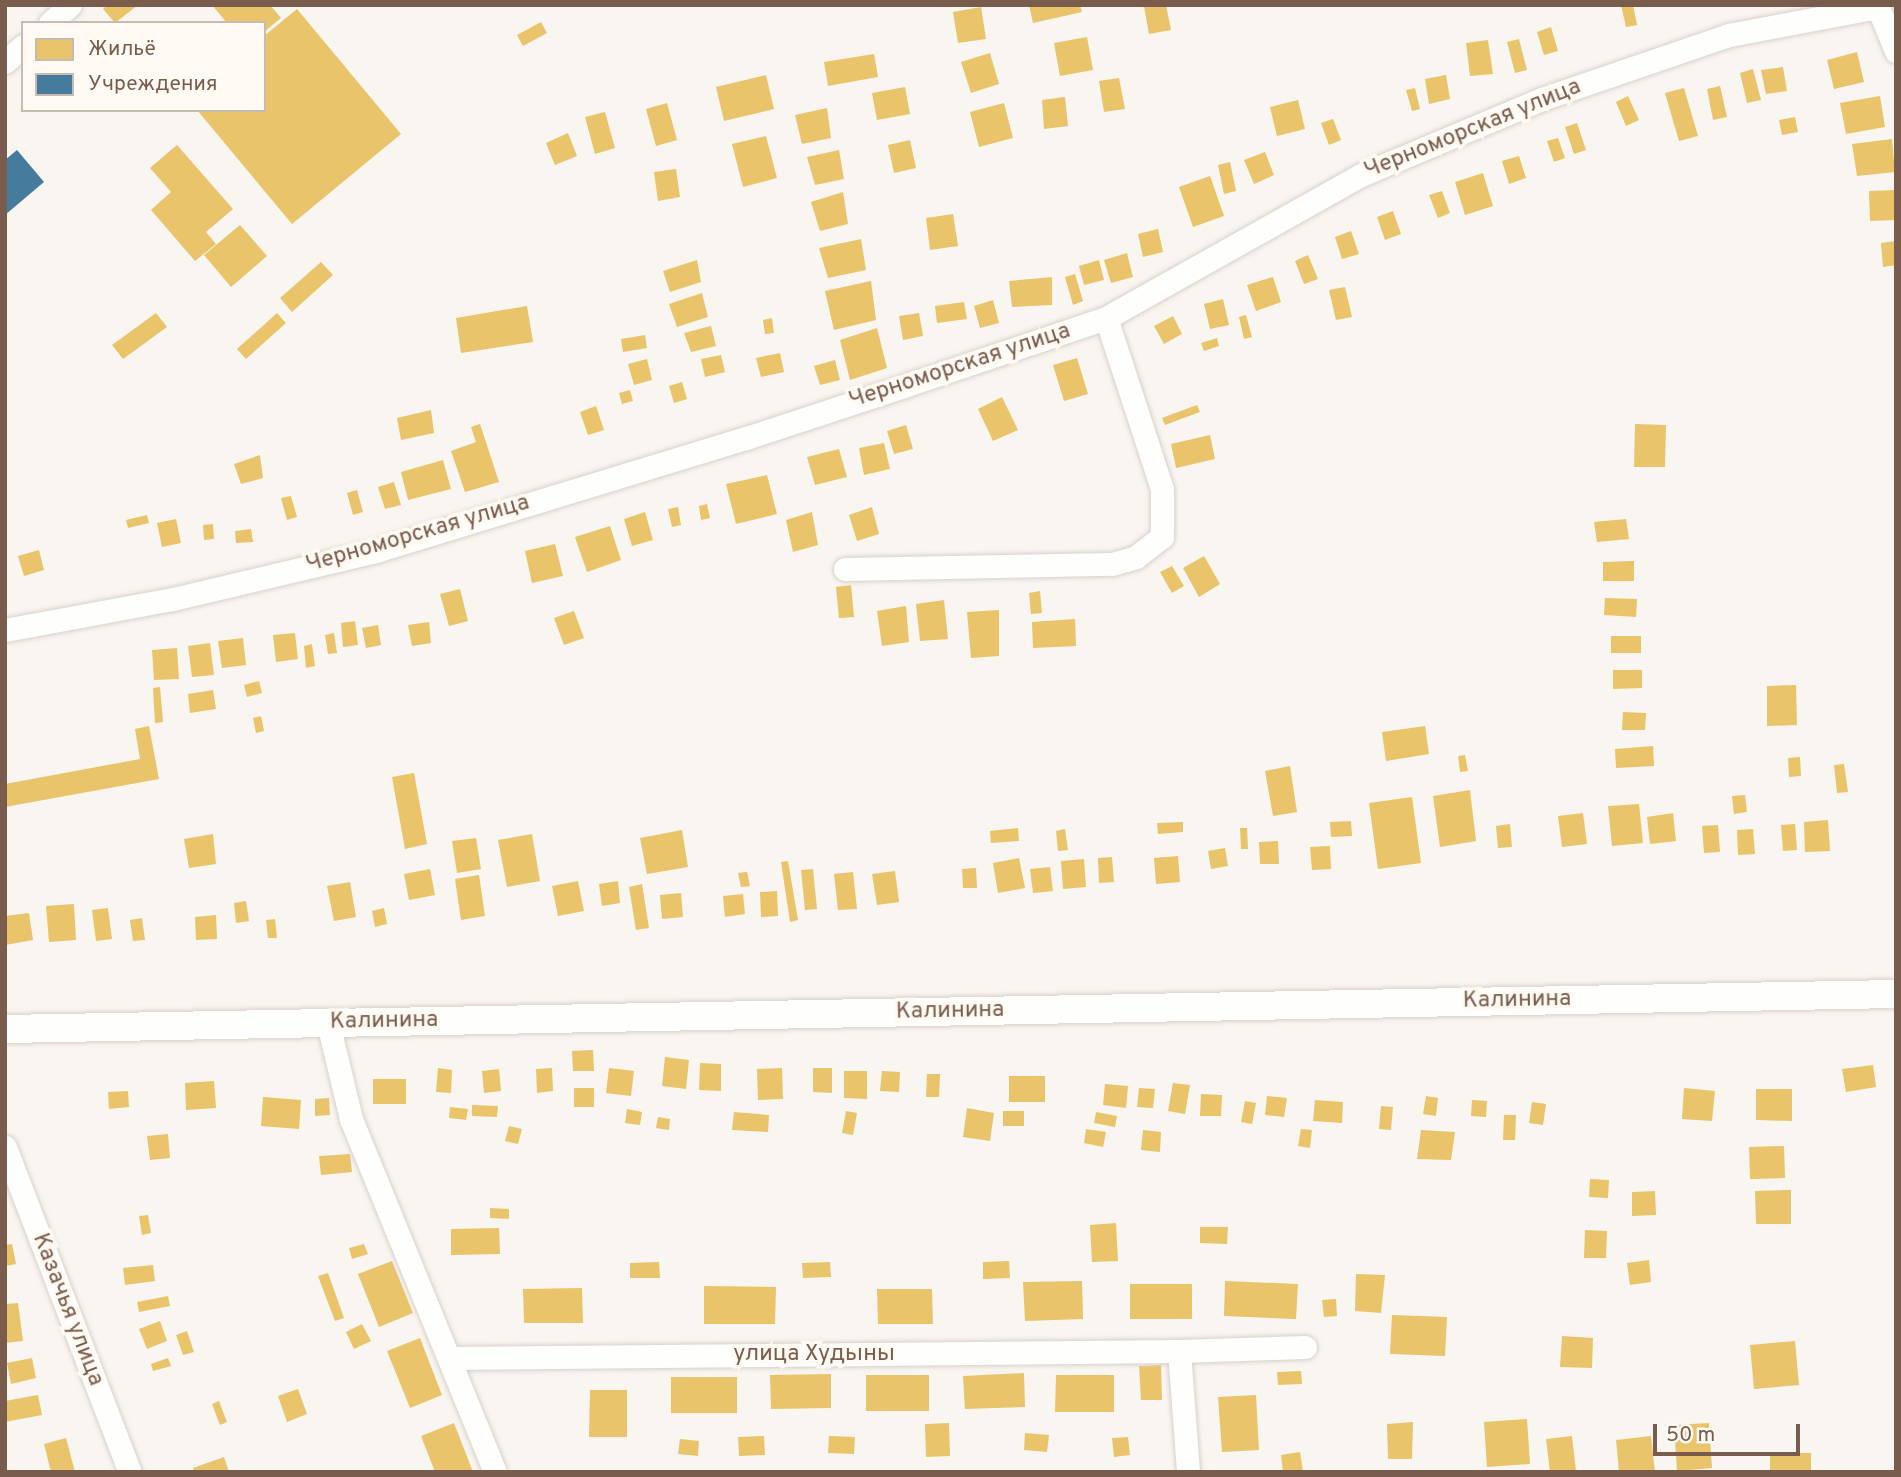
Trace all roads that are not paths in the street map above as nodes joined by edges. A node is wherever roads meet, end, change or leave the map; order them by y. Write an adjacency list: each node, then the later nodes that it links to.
1 (70, 5): 3 (street)
2 (1877, 6): 5 (street); 7 (street, Черноморская улица)
3 (52, 21)
4 (21, 48): 6 (street)
5 (1896, 51)
6 (5, 62)
7 (1107, 318): 8 (street); 9 (street, Черноморская улица)
8 (845, 569)
9 (5, 630)
10 (1896, 994): 11 (street, Калинина)
11 (328, 1023): 12 (street, Калинина); 16 (street)
12 (5, 1029)
13 (5, 1147): 17 (street, Казачья улица)
14 (1304, 1348): 15 (street, улица Худыны)
15 (1179, 1352): 16 (street, улица Худыны); 19 (street)
16 (449, 1357): 18 (street)
17 (130, 1472)
18 (495, 1472)
19 (1188, 1472)

